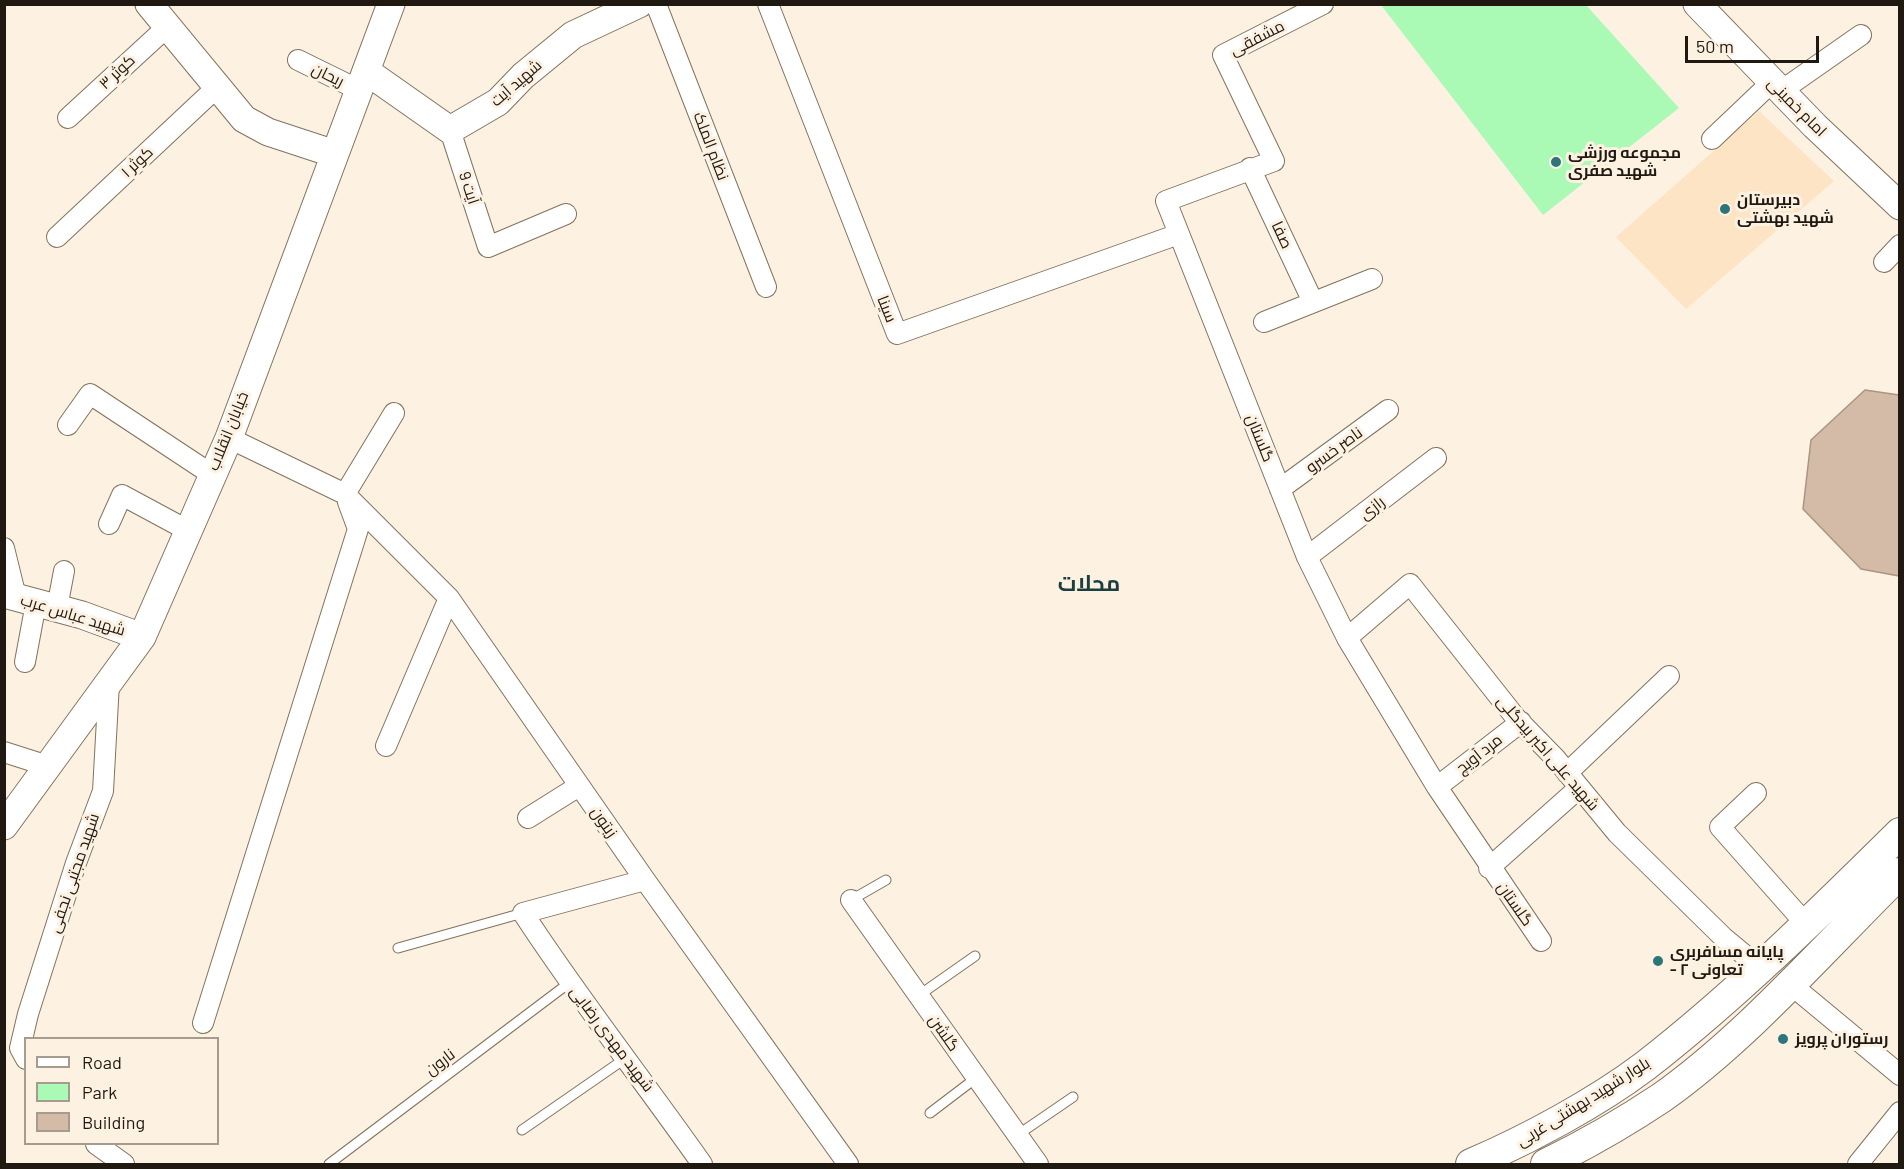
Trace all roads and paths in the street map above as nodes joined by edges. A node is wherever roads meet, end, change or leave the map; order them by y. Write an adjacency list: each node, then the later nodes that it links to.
1 (149, 4): 8 (main road)
2 (639, 4): 16 (main road, شهید آیت)
3 (656, 4): 27 (street, نظام الملک)
4 (768, 4): 22 (street, سینا)
5 (1323, 4): 10 (street, مشفقی)
6 (1697, 4): 13 (main road, امام خمینی)
7 (390, 6): 12 (main road, خیابان انقلاب)
8 (167, 27): 14 (main road); 15 (street, کوثر ۳)
9 (1862, 34): 13 (street)
10 (1223, 55): 19 (street, گلستان)
11 (298, 60): 12 (street, ریحان)
12 (362, 80): 16 (main road); 18 (main road, خیابان انقلاب)
13 (1777, 86): 17 (street); 20 (main road, امام خمینی)
14 (216, 87): 18 (main road); 23 (street, کوثر ۱)
15 (68, 118)
16 (450, 130): 21 (street, آیت 9)
17 (1712, 139)
18 (335, 153): 33 (main road, خیابان انقلاب)
19 (1251, 168): 22 (street, گلستان); 28 (street, صفا)
20 (1897, 199)
21 (566, 214)
22 (1179, 234): 36 (street, گلستان)
23 (57, 237)
24 (1899, 245): 25 (street)
25 (1884, 262)
26 (1372, 279): 28 (street)
27 (766, 287)
28 (1313, 302): 29 (street)
29 (1264, 322)
30 (1388, 410): 36 (street, ناصر خسرو)
31 (394, 413): 37 (street)
32 (68, 425): 35 (street)
33 (229, 438): 35 (main road, خیابان انقلاب); 37 (street, زیتون)
34 (1436, 458): 41 (street, رازی)
35 (211, 474): 39 (main road, خیابان انقلاب)
36 (1280, 489): 41 (street, گلستان)
37 (345, 494): 43 (street, زیتون); 75 (street)
38 (109, 524): 39 (street)
39 (187, 530): 45 (main road, خیابان انقلاب)
40 (4, 548): 44 (street)
41 (1307, 557): 46 (street, گلستان)
42 (64, 571): 44 (street)
43 (449, 598): 51 (street); 55 (street, زیتون)
44 (28, 600): 45 (main road, شهید عباس عرب); 47 (street)
45 (142, 637): 49 (main road, خیابان انقلاب)
46 (1347, 638): 50 (street, شهید علی اکبر بیدگلی); 56 (street, گلستان)
47 (25, 662)
48 (1669, 676): 54 (street, گلستان)
49 (109, 682): 53 (main road, خیابان انقلاب); 76 (street, شهید مجتبی نجفی)
50 (1521, 722): 54 (street, شهید علی اکبر بیدگلی); 56 (street, مرد آویچ)
51 (386, 746)
52 (4, 752): 53 (street)
53 (48, 766): 59 (main road, خیابان انقلاب)
54 (1573, 781): 61 (street, گلستان); 71 (street, شهید علی اکبر بیدگلی)
55 (579, 786): 58 (street); 63 (street, زیتون)
56 (1437, 787): 61 (street, گلستان)
57 (1756, 793): 67 (street)
58 (528, 818)
59 (4, 826)
60 (1899, 833): 67 (main road, بلوار شهید بهشتی غربی)
61 (1489, 868): 68 (street, گلستان)
62 (1899, 873): 73 (main road, بلوار شهید بهشتی غربی)
63 (645, 880): 66 (street); 89 (street, زیتون)
64 (886, 880): 65 (lane)
65 (852, 900): 74 (street, گلشن)
66 (523, 913): 69 (lane); 72 (street, شهید مهدی رضایی)
67 (1806, 923): 71 (main road, بلوار شهید بهشتی غربی)
68 (1541, 941)
69 (398, 948)
70 (975, 956): 74 (lane)
71 (1759, 967): 91 (main road, بلوار شهید بهشتی غربی)
72 (569, 983): 77 (street, شهید مهدی رضایی); 87 (lane, نارون)
73 (1789, 983): 78 (street); 92 (main road, بلوار شهید بهشتی غربی)
74 (918, 996): 79 (street, گلشن)
75 (203, 1023)
76 (24, 1055)
77 (628, 1058): 83 (lane); 88 (street, شهید مهدی رضایی)
78 (1899, 1075)
79 (976, 1078): 82 (lane); 84 (street, گلشن)
80 (1073, 1097): 84 (lane)
81 (1899, 1112): 93 (street)
82 (930, 1113)
83 (522, 1130)
84 (1016, 1136): 90 (street, گلشن)
85 (99, 1145): 86 (street)
86 (124, 1164)
87 (329, 1164)
88 (702, 1164)
89 (848, 1164)
90 (1038, 1164)
91 (1471, 1164)
92 (1546, 1164)
93 (1858, 1164)

